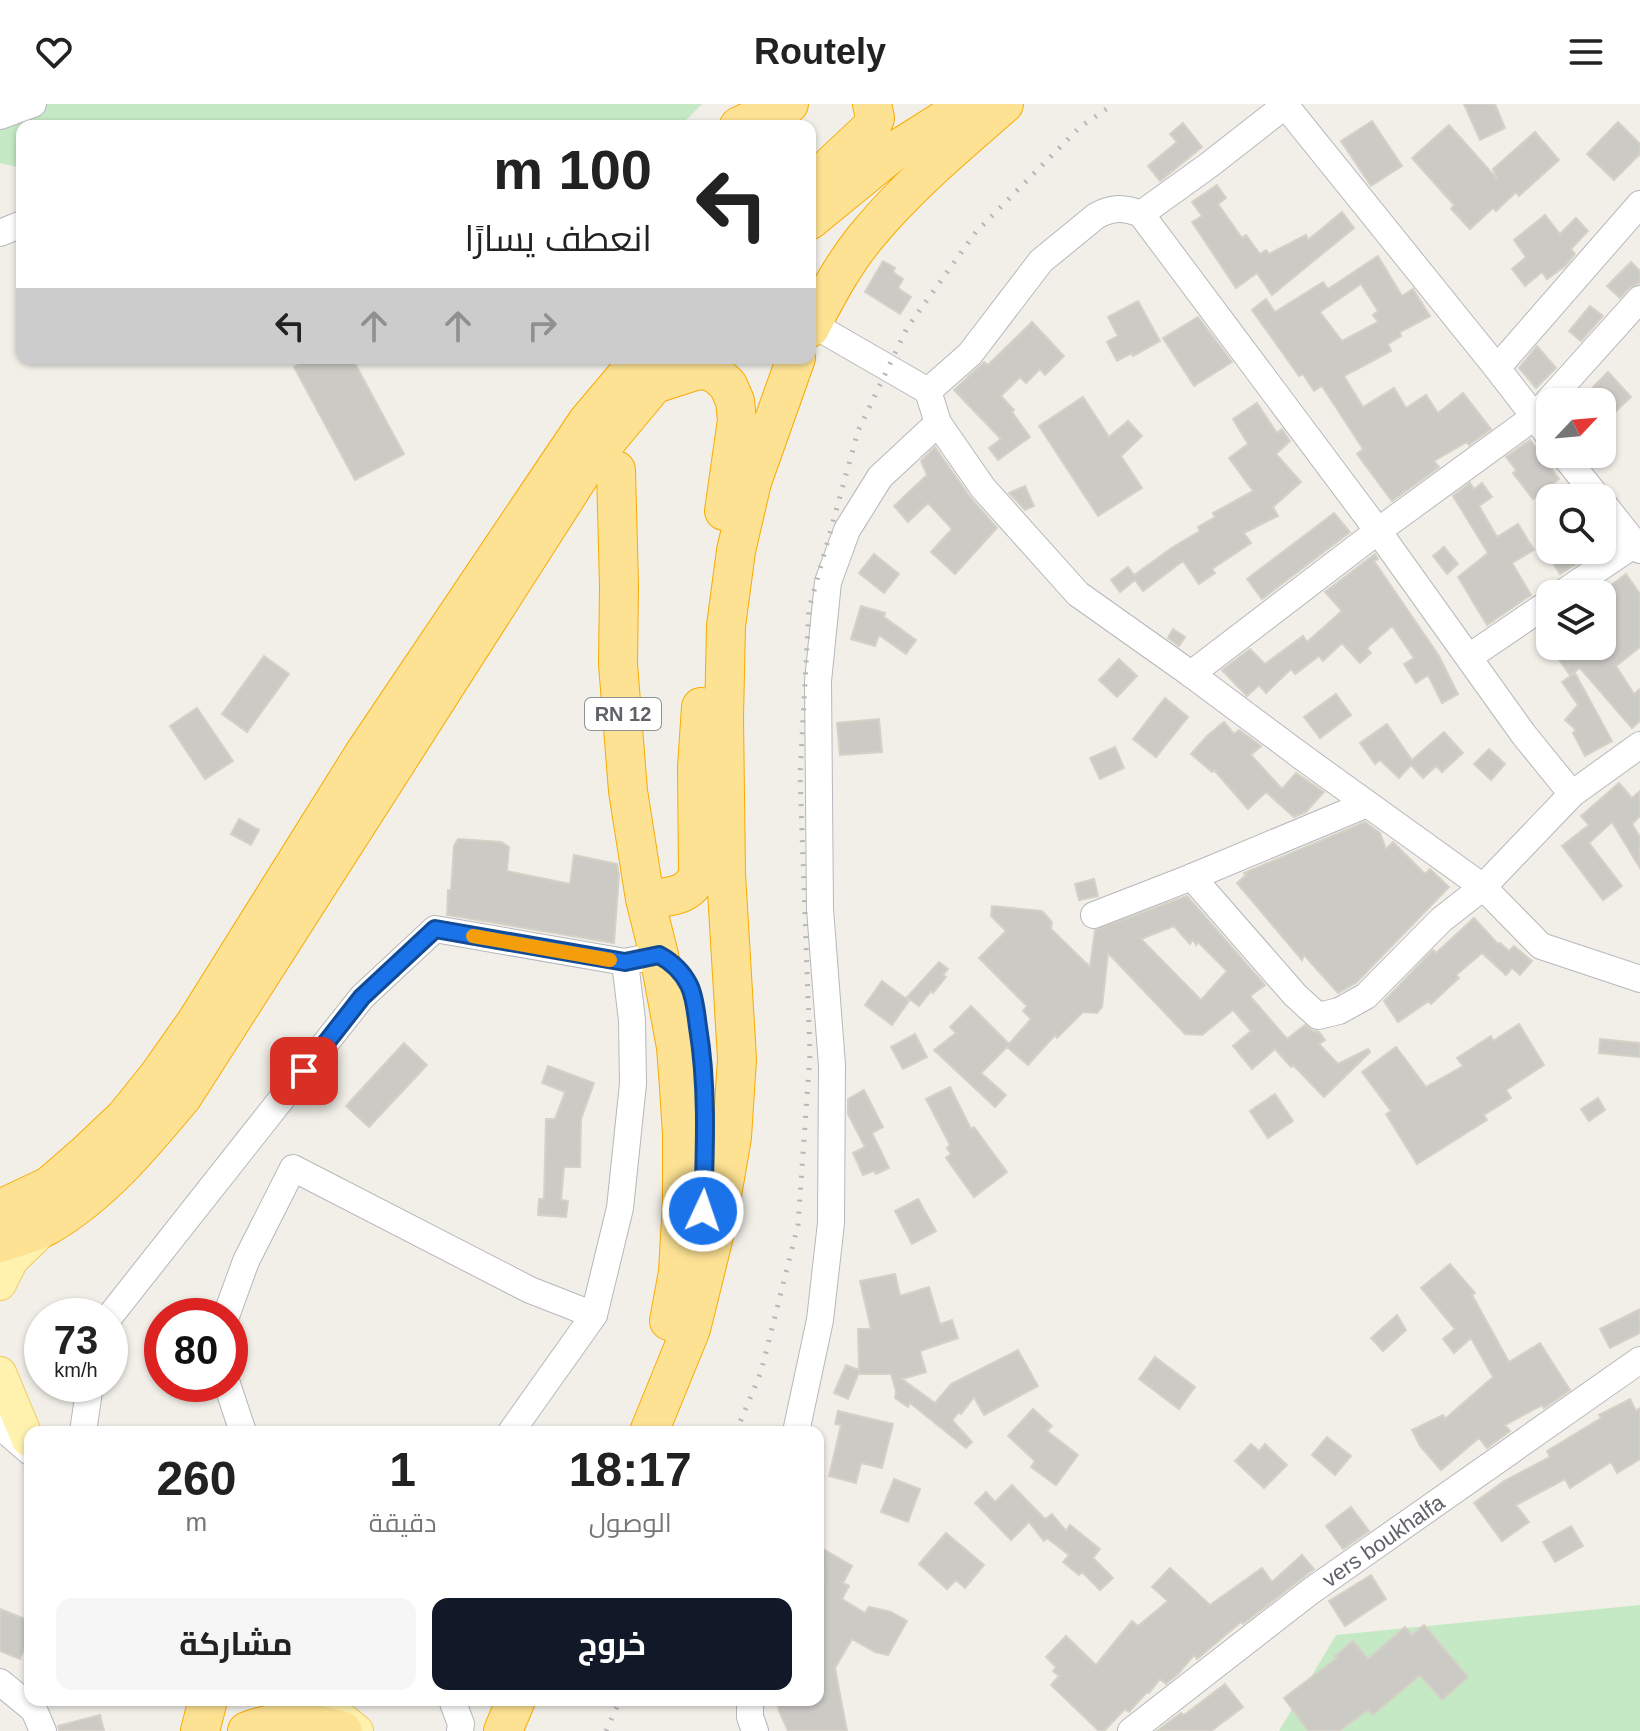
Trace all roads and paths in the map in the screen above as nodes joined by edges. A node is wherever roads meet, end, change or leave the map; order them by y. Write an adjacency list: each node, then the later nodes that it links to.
1 (33, 104): 9 (street)
2 (766, 104): 10 (highway)
3 (789, 104): 11 (highway)
4 (872, 104): 12 (highway)
5 (931, 104): 13 (highway)
6 (969, 104): 16 (highway)
7 (1004, 104): 18 (highway)
8 (1286, 104): 15 (street); 22 (street)
9 (0, 116)
10 (736, 120)
11 (753, 120)
12 (816, 181)
13 (816, 183)
14 (1640, 204): 22 (street)
15 (1141, 214): 24 (street); 32 (street)
16 (816, 215)
17 (1640, 299): 23 (street)
18 (816, 316)
19 (816, 329): 24 (street)
20 (794, 364): 54 (highway)
21 (657, 367): 43 (highway); 47 (highway); 48 (highway)
22 (1497, 368): 25 (street)
23 (1572, 388)
24 (928, 391): 26 (street)
25 (1536, 419)
26 (938, 423): 37 (street); 65 (street)
27 (1536, 431): 32 (street)
28 (1574, 468): 30 (street)
29 (616, 470): 43 (highway, RN 12)
30 (1587, 484)
31 (1616, 520): 33 (street)
32 (1378, 531): 36 (street); 37 (street)
33 (1637, 547): 34 (street)
34 (1584, 580)
35 (1536, 612): 36 (street)
36 (1469, 657): 39 (street)
37 (1191, 674): 40 (street)
38 (1640, 745): 39 (street)
39 (1572, 794): 42 (street)
40 (1367, 804): 41 (street); 42 (street)
41 (1192, 877): 42 (street); 44 (street)
42 (1483, 887): 46 (street)
43 (645, 899): 45 (highway, RN 12)
44 (1094, 915)
45 (642, 959): 51 (street); 53 (street); 54 (highway); 63 (highway, RN 12)
46 (1640, 979)
47 (0, 1209)
48 (46, 1227): 49 (highway); 50 (main road)
49 (0, 1243)
50 (0, 1284)
51 (124, 1298)
52 (233, 1298): 53 (street)
53 (594, 1315): 62 (street)
54 (691, 1329): 64 (highway)
55 (1640, 1360): 85 (street, vers boukhalfa)
56 (0, 1373): 66 (main road)
57 (0, 1401): 66 (main road)
58 (87, 1402): 60 (street)
59 (233, 1402): 61 (street)
60 (84, 1426)
61 (241, 1426)
62 (515, 1426)
63 (630, 1426)
64 (651, 1426)
65 (797, 1426)
66 (22, 1440)
67 (0, 1682): 68 (street)
68 (24, 1702)
69 (29, 1706): 76 (street)
70 (206, 1706): 77 (highway)
71 (326, 1706): 80 (main road)
72 (454, 1706): 81 (street)
73 (513, 1706): 82 (highway)
74 (533, 1706): 83 (highway)
75 (750, 1706): 84 (street)
76 (43, 1731)
77 (200, 1731)
78 (247, 1731): 79 (highway)
79 (343, 1731)
80 (357, 1731)
81 (460, 1731)
82 (503, 1731)
83 (523, 1731)
84 (755, 1731)
85 (1131, 1731)

